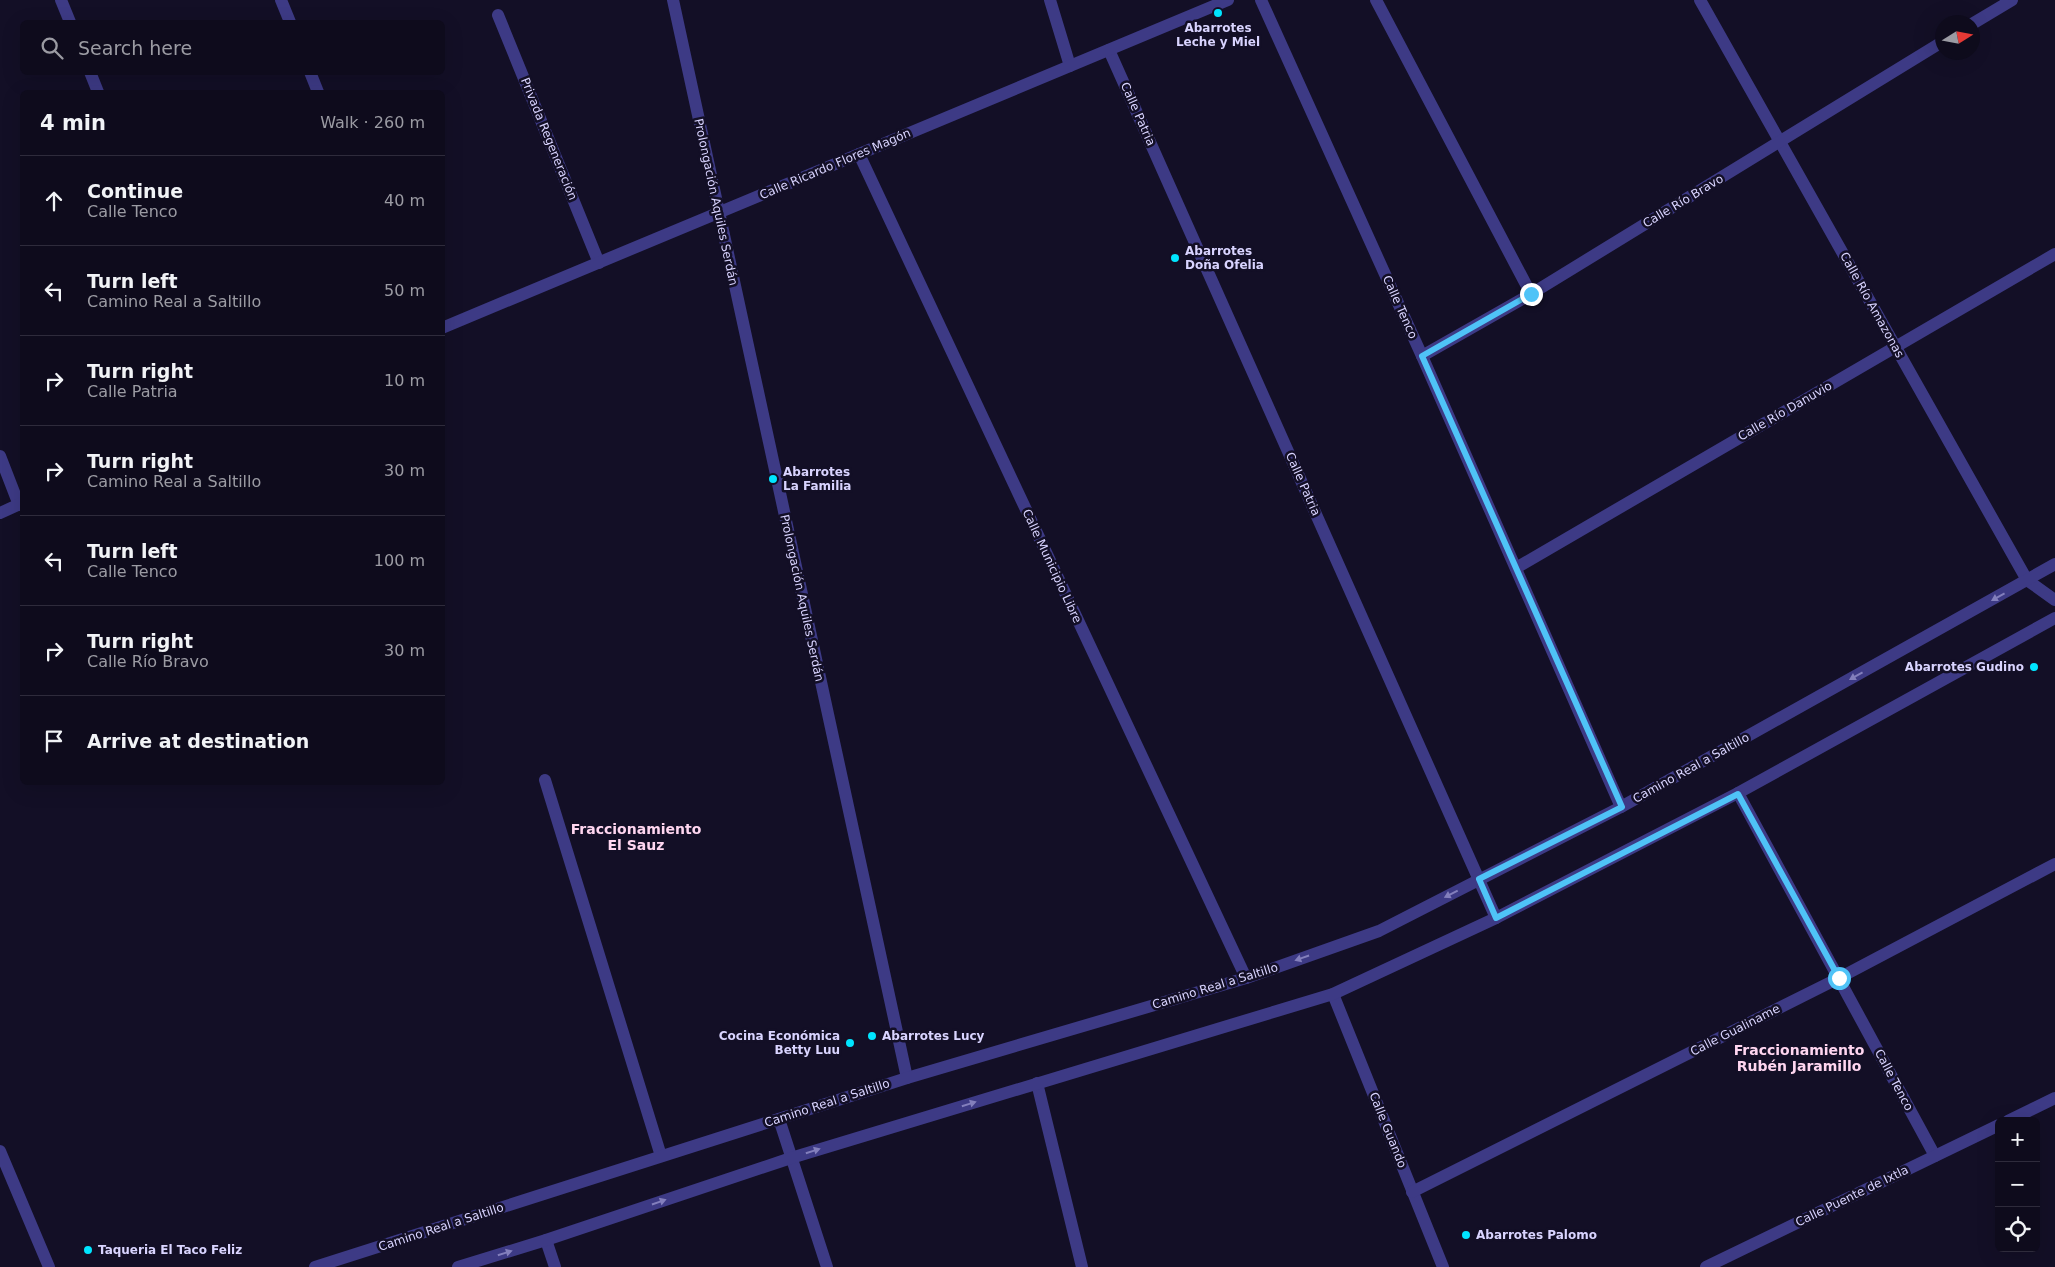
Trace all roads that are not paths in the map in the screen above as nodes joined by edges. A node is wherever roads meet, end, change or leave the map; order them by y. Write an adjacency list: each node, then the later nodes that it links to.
1 (61, 0): 12 (street)
2 (280, 0): 13 (street)
3 (673, 0): 23 (street, Prolongación Aquiles Serdán)
4 (1050, 0): 16 (street)
5 (1228, 0): 15 (street, Calle Ricardo Flores Magón)
6 (1261, 0): 29 (street, Calle Tenco)
7 (1376, 0): 26 (street)
8 (1700, 0): 21 (street, Calle Río Amazonas)
9 (2012, 0): 11 (street)
10 (498, 15): 25 (street, Privada Regeneración)
11 (1980, 19)
12 (69, 20)
13 (289, 20)
14 (1935, 46): 21 (street, Calle Río Bravo)
15 (1109, 50): 16 (street, Calle Ricardo Flores Magón); 42 (street, Calle Patria)
16 (1070, 66): 22 (street, Calle Ricardo Flores Magón)
17 (91, 75): 19 (street)
18 (311, 75): 20 (street)
19 (97, 90)
20 (317, 90)
21 (1780, 142): 26 (street, Calle Río Bravo); 28 (street, Calle Río Amazonas)
22 (859, 154): 23 (street, Calle Ricardo Flores Magón); 44 (street, Calle Municipio Libre)
23 (718, 213): 25 (street, Calle Ricardo Flores Magón); 47 (street, Prolongación Aquiles Serdán)
24 (2055, 254): 28 (street, Calle Río Danuvio)
25 (599, 263): 27 (street, Calle Ricardo Flores Magón)
26 (1531, 294): 29 (street, Calle Río Bravo)
27 (445, 327)
28 (1896, 347): 34 (street, Calle Río Danuvio); 35 (street, Calle Río Amazonas)
29 (1422, 356): 34 (street, Calle Tenco)
30 (0, 456): 31 (street)
31 (20, 504): 32 (street)
32 (0, 513)
33 (2055, 564): 35 (street, Camino Real a Saltillo)
34 (1516, 568): 40 (street, Calle Tenco)
35 (2028, 580): 36 (street, Calle Río Amazonas); 40 (street, Camino Real a Saltillo, one-way to 40)
36 (2055, 600)
37 (2055, 618): 39 (street)
38 (545, 780): 54 (street)
39 (1738, 794): 43 (street); 45 (street, Calle Tenco)
40 (1622, 807): 42 (street, Camino Real a Saltillo)
41 (2055, 864): 45 (street, Calle Gualiname)
42 (1479, 879): 43 (street, Calle Patria); 44 (street, Camino Real a Saltillo, one-way to 44)
43 (1496, 918): 46 (street)
44 (1246, 978): 47 (street, Camino Real a Saltillo)
45 (1839, 978): 55 (street, Calle Tenco); 57 (street, Calle Gualiname)
46 (1333, 994): 48 (street); 57 (street, Calle Guando)
47 (907, 1078): 51 (street, Camino Real a Saltillo)
48 (1037, 1083): 56 (street, one-way to 48); 64 (street)
49 (2055, 1098): 50 (street)
50 (2016, 1117)
51 (779, 1119): 54 (street, Camino Real a Saltillo); 56 (street)
52 (1995, 1127): 55 (street, Calle Puente de Ixtla)
53 (0, 1151): 59 (street)
54 (661, 1156): 60 (street, Camino Real a Saltillo)
55 (1935, 1156): 66 (street, Calle Puente de Ixtla)
56 (791, 1158): 58 (street, one-way to 56); 63 (street)
57 (1412, 1192): 65 (street, Calle Guando)
58 (546, 1240): 61 (street, one-way to 58); 62 (street)
59 (49, 1267)
60 (315, 1267)
61 (458, 1267)
62 (555, 1267)
63 (827, 1267)
64 (1082, 1267)
65 (1443, 1267)
66 (1706, 1267)

